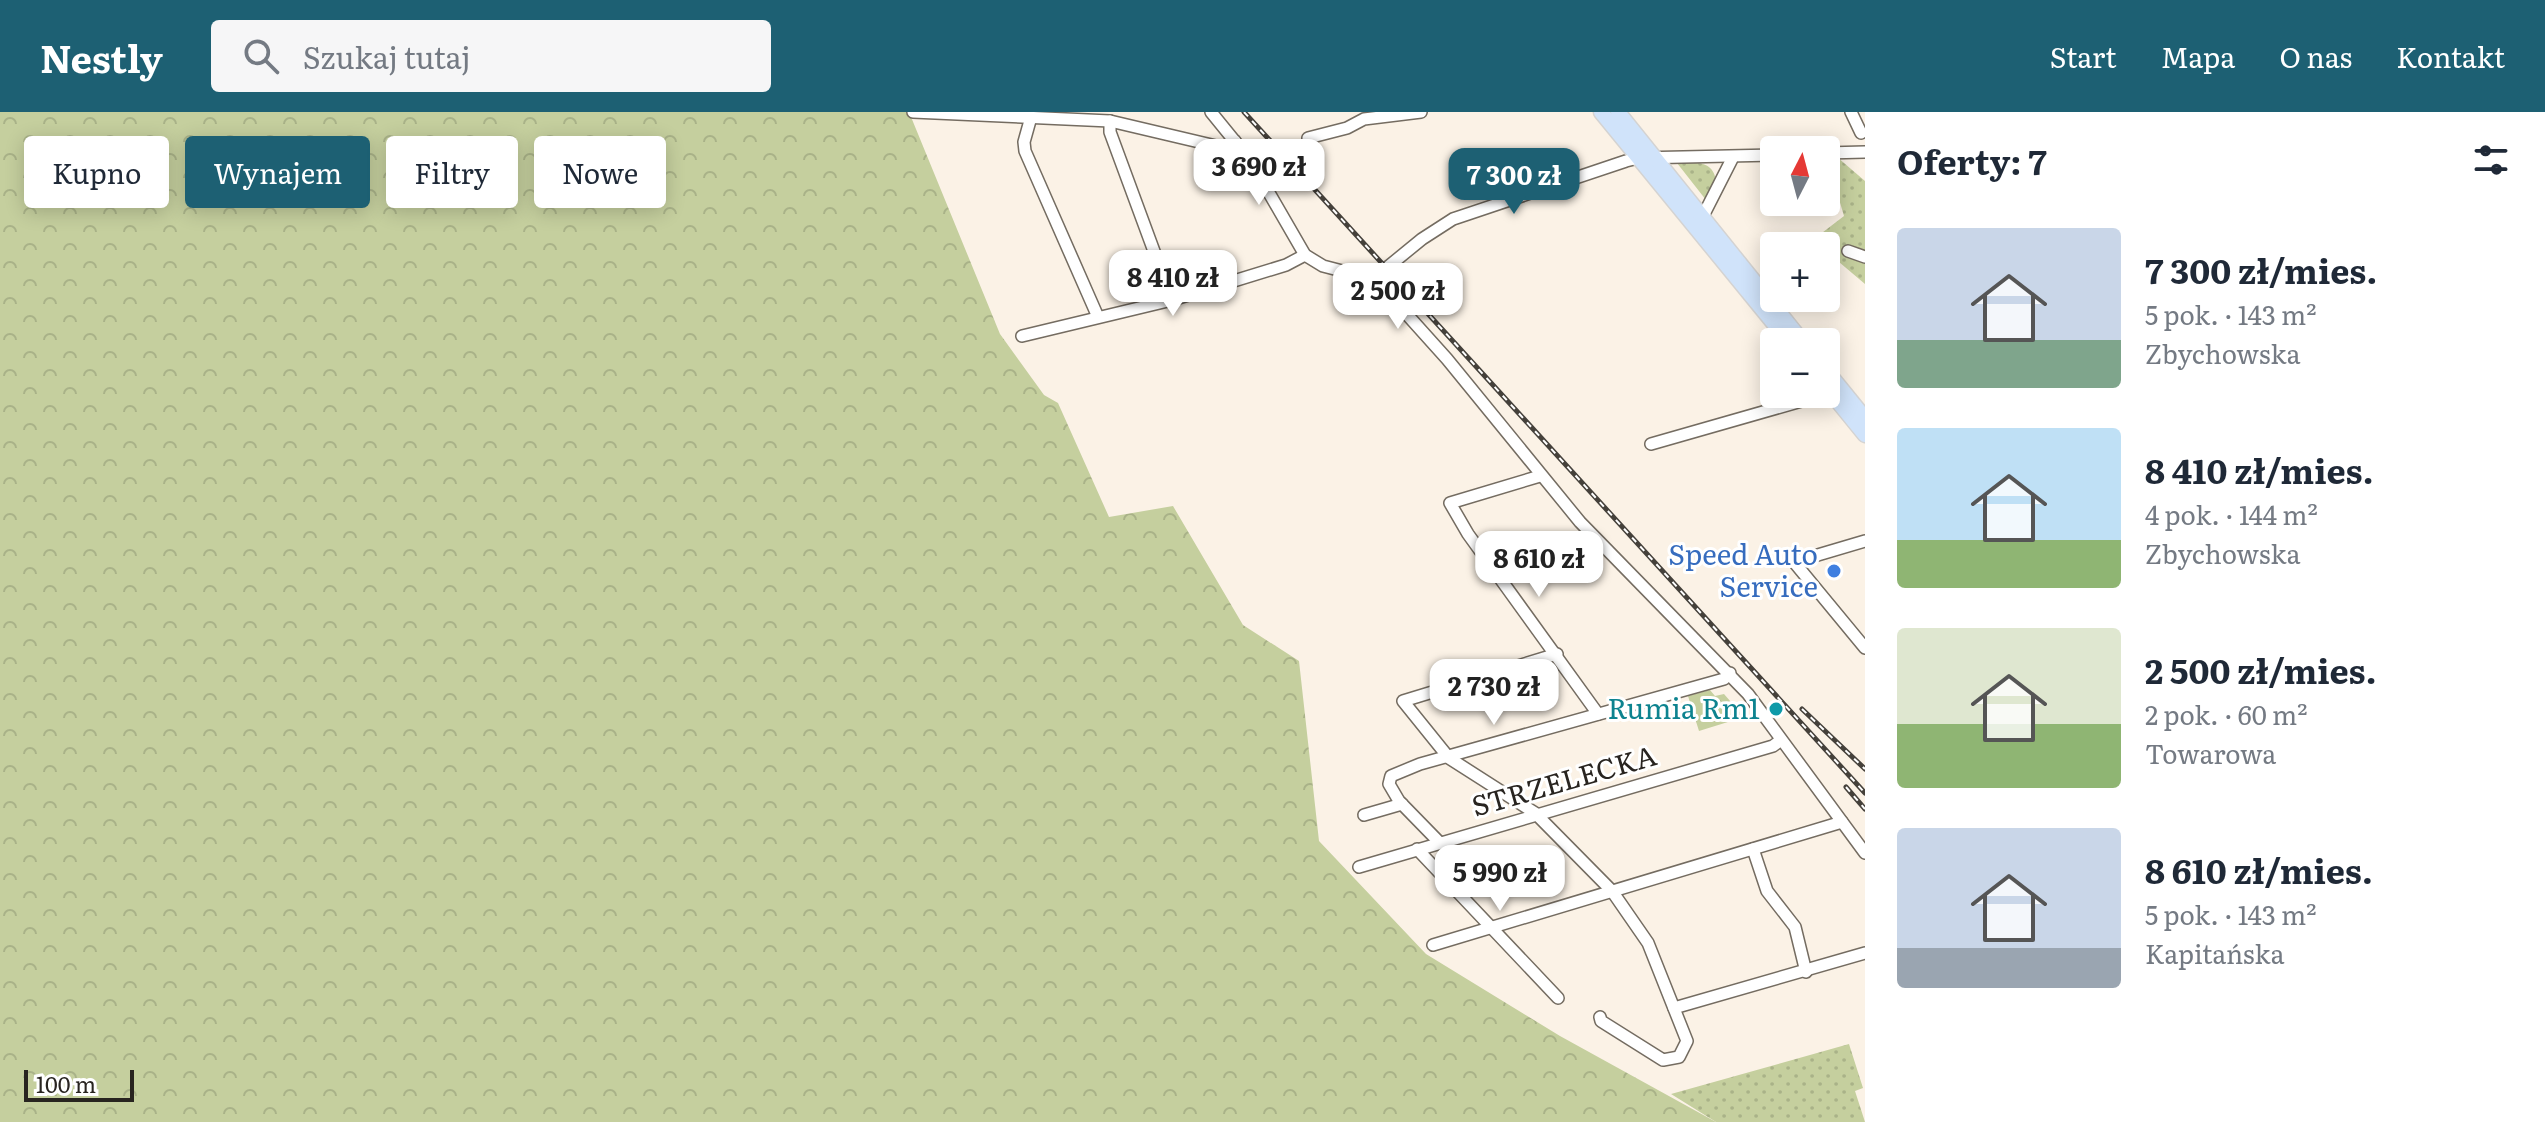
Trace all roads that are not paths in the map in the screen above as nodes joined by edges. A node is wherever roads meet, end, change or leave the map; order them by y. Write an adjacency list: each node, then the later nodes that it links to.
1 (913, 112): 7 (street)
2 (1211, 112): 11 (street)
3 (1421, 112): 10 (street)
4 (1601, 112): 17 (main road)
5 (1618, 112): 18 (main road)
6 (1851, 112): 9 (street)
7 (1031, 117): 8 (street); 26 (street)
8 (1110, 121): 11 (street); 25 (street)
9 (1861, 133)
10 (1308, 138)
11 (1235, 141): 22 (street)
12 (1865, 152): 13 (street)
13 (1840, 153)
14 (1760, 156): 16 (street)
15 (1708, 157): 16 (street); 18 (street); 19 (street)
16 (1733, 157): 19 (street)
17 (1638, 158): 18 (street); 24 (street); 27 (main road)
18 (1655, 158): 20 (main road)
19 (1719, 180): 20 (street)
20 (1703, 216): 28 (main road)
21 (1848, 251): 23 (street)
22 (1305, 255): 24 (street); 25 (street)
23 (1865, 257)
24 (1373, 279): 36 (street)
25 (1172, 300): 26 (street)
26 (1098, 317): 29 (street)
27 (1778, 328)
28 (1792, 328)
29 (1022, 336)
30 (1840, 387): 33 (main road)
31 (1840, 407): 34 (main road)
32 (1773, 408): 35 (street)
33 (1865, 418)
34 (1865, 435)
35 (1651, 444)
36 (1540, 476): 39 (street); 40 (street)
37 (1865, 541): 38 (street)
38 (1865, 648)
39 (1557, 654): 41 (street); 43 (street)
40 (1730, 673): 41 (street); 42 (street)
41 (1598, 714): 43 (street)
42 (1781, 740): 45 (street, STRZELECKA); 47 (street)
43 (1449, 758): 44 (street); 45 (street)
44 (1402, 804): 46 (street); 48 (street)
45 (1535, 813): 48 (street, STRZELECKA); 53 (street)
46 (1364, 815)
47 (1842, 822): 50 (street); 51 (street)
48 (1439, 842): 49 (street, STRZELECKA)
49 (1417, 849): 52 (street, STRZELECKA); 54 (street)
50 (1753, 849): 53 (street); 57 (street)
51 (1865, 853)
52 (1359, 867)
53 (1612, 891): 54 (street); 59 (street)
54 (1490, 928): 55 (street); 58 (street)
55 (1433, 945)
56 (1865, 953): 57 (street)
57 (1806, 972): 59 (street)
58 (1558, 998)
59 (1674, 1008): 60 (street)
60 (1600, 1017)

